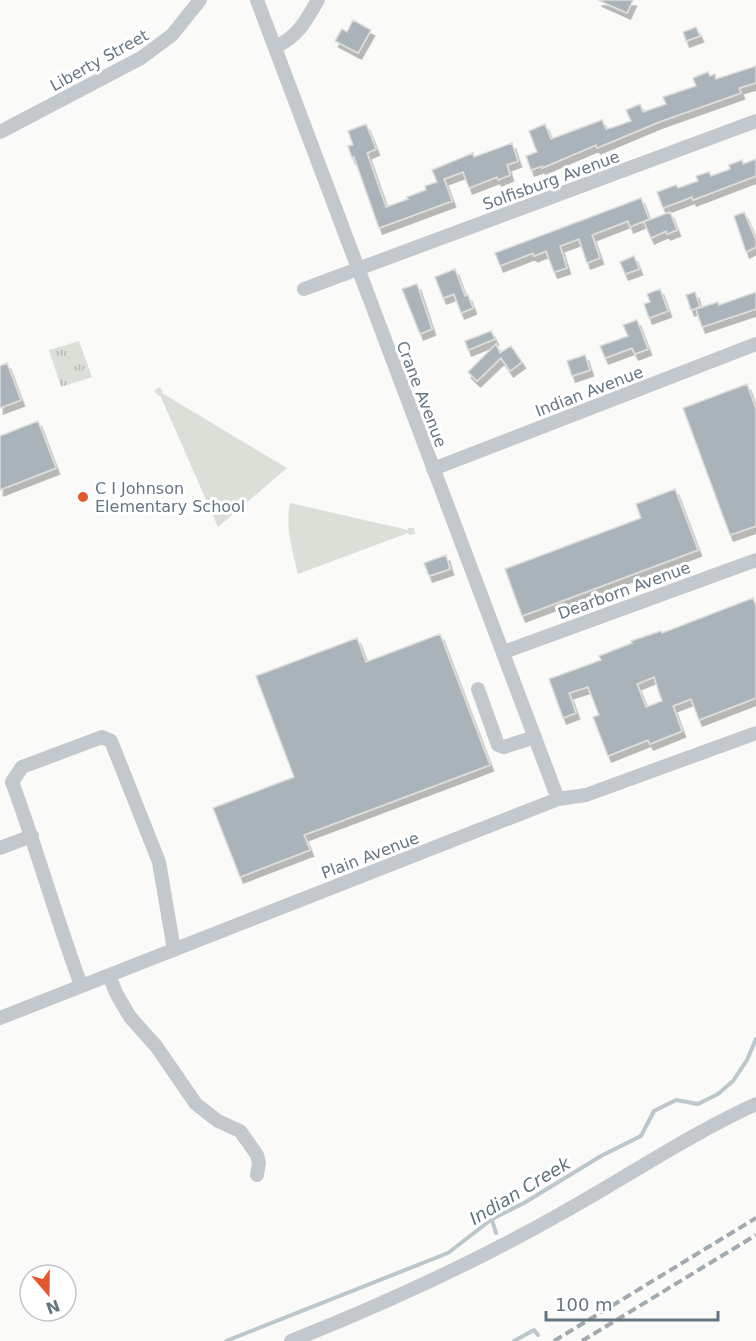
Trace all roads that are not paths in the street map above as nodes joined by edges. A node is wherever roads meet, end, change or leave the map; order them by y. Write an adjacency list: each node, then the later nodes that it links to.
1 (201, 0): 6 (street, Liberty Street)
2 (257, 0): 4 (street, Crane Avenue)
3 (318, 0): 4 (street)
4 (276, 47): 7 (street, Crane Avenue)
5 (756, 121): 7 (street, Solfisburg Avenue)
6 (0, 132)
7 (357, 268): 8 (street, Solfisburg Avenue); 10 (street, Crane Avenue)
8 (303, 289)
9 (756, 344): 10 (street, Indian Avenue)
10 (434, 469): 12 (street, Crane Avenue)
11 (756, 560): 12 (street, Dearborn Avenue)
12 (504, 652): 15 (street, Crane Avenue)
13 (478, 689): 15 (street)
14 (756, 733): 16 (street, Plain Avenue)
15 (535, 737): 16 (street, Crane Avenue)
16 (558, 799): 19 (street, Plain Avenue)
17 (32, 836): 18 (street); 19 (street); 21 (street)
18 (0, 848)
19 (174, 950): 20 (street, Plain Avenue)
20 (109, 975): 21 (street, Plain Avenue); 24 (street)
21 (81, 985): 22 (street, Plain Avenue)
22 (0, 1018)
23 (756, 1104): 25 (street)
24 (257, 1175)
25 (291, 1341)

